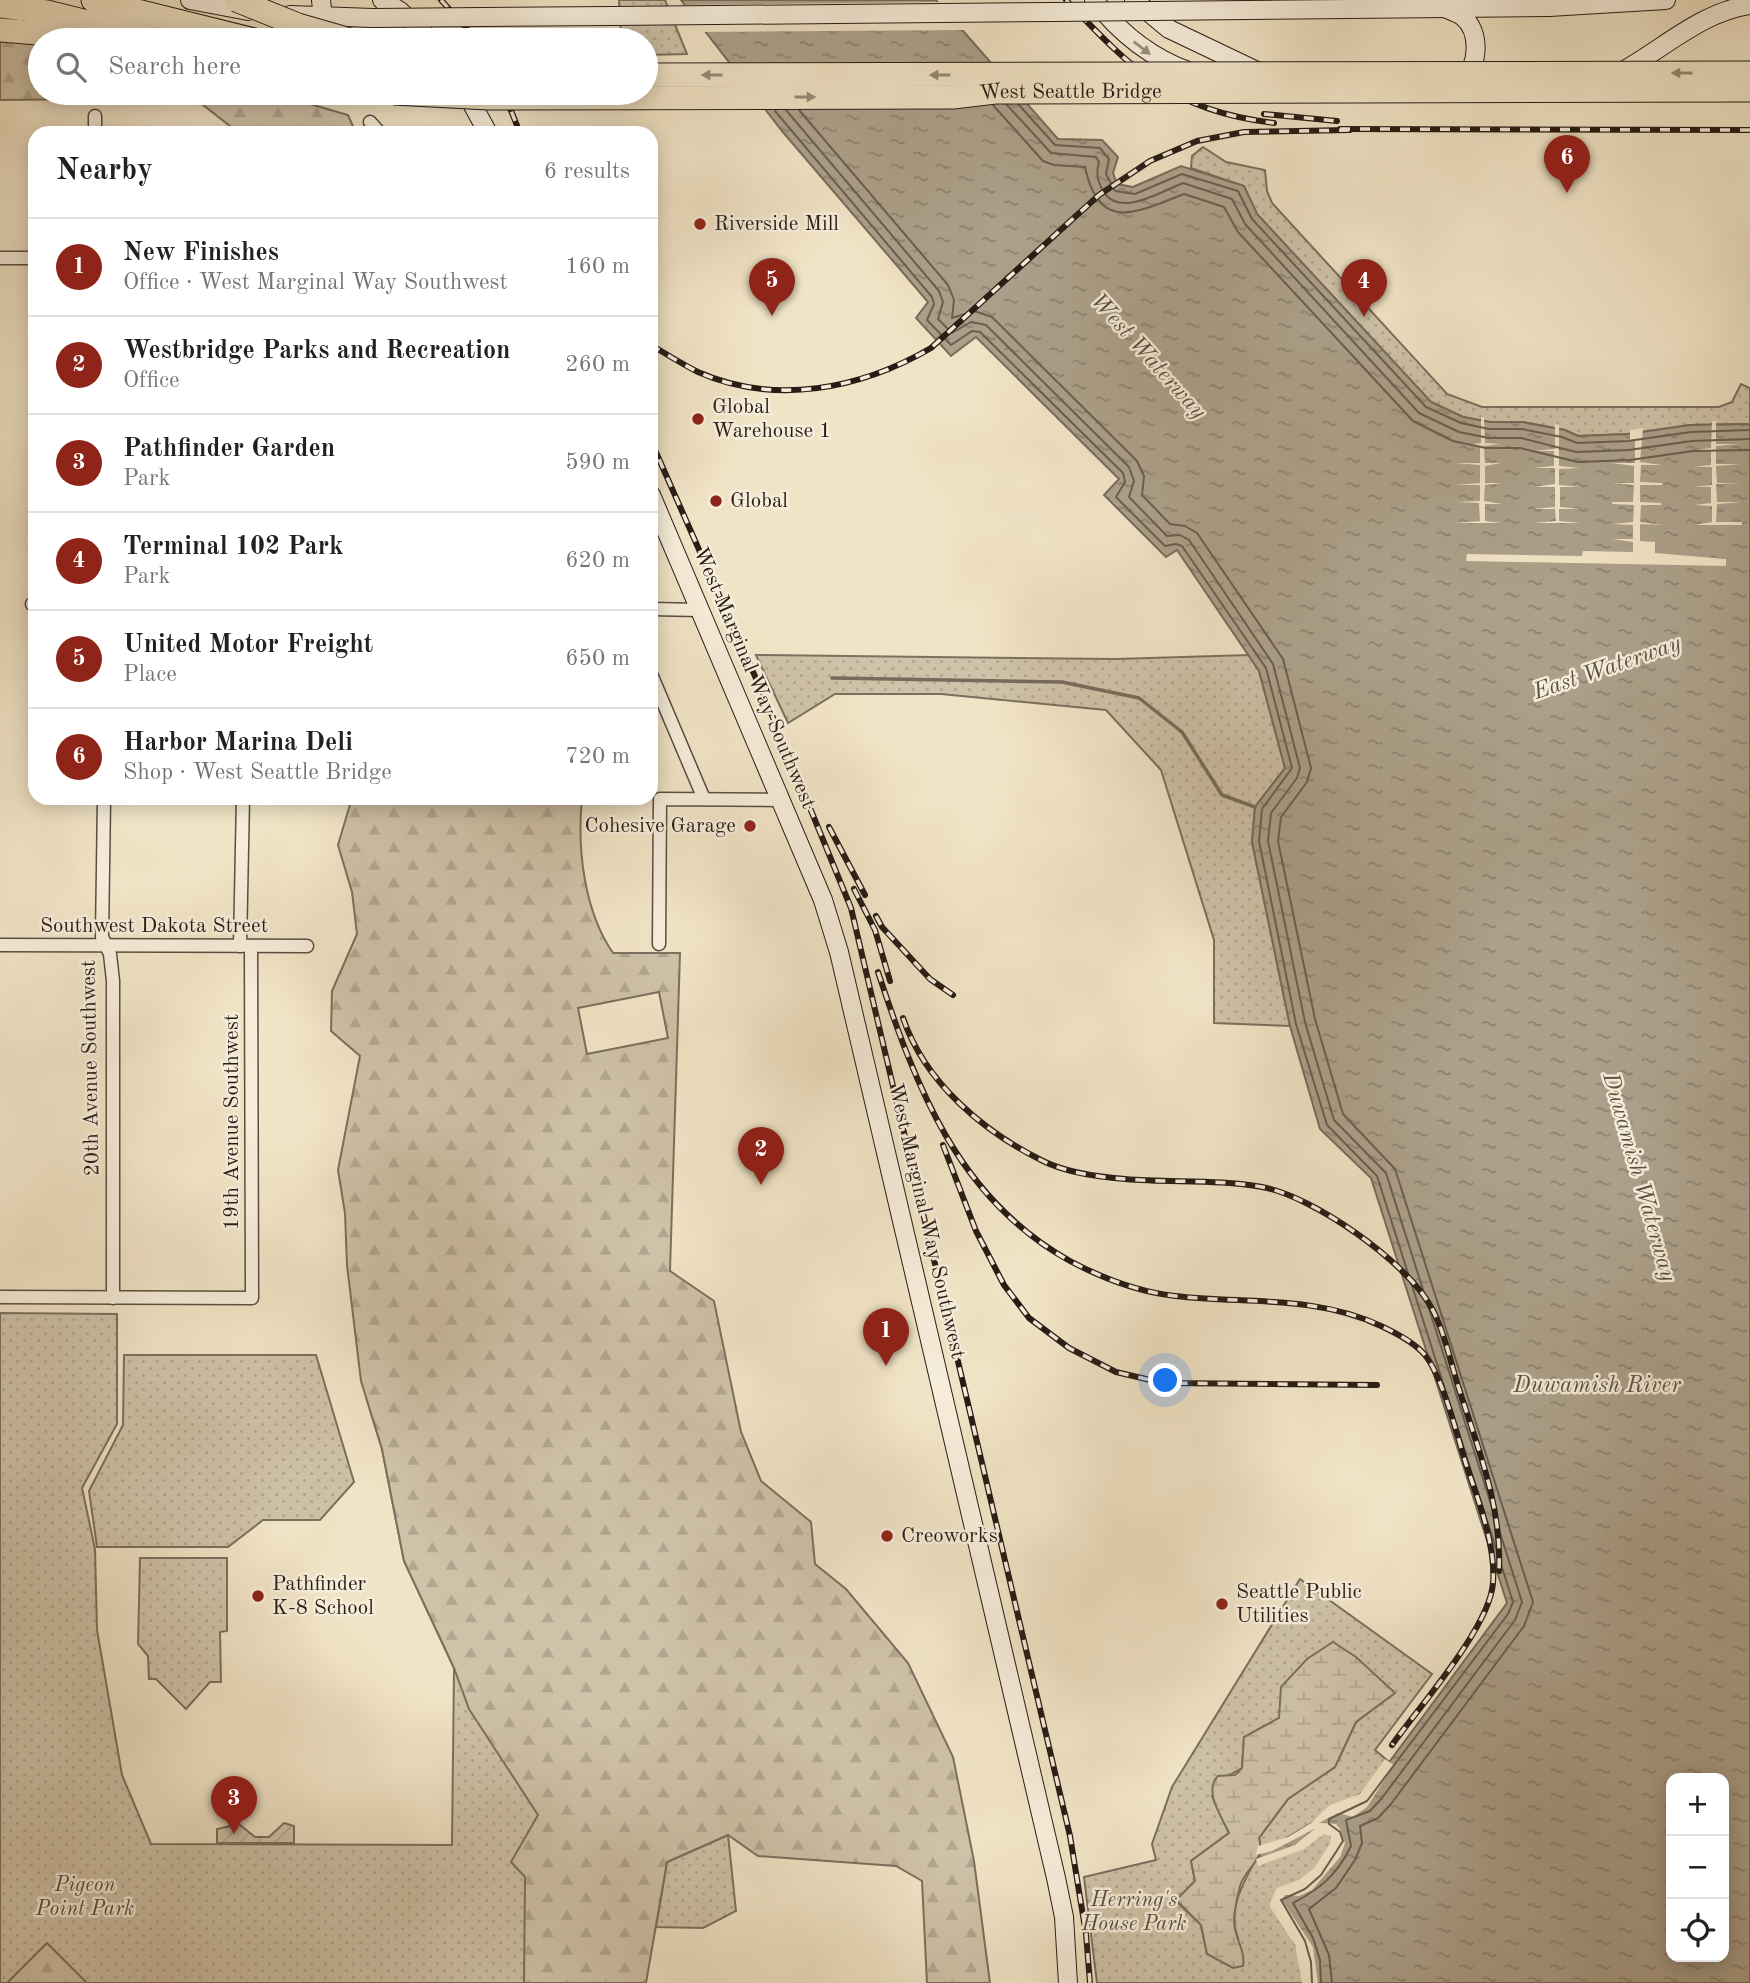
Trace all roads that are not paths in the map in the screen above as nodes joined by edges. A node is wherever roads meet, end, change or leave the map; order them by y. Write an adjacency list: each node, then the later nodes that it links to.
1 (93, 0): 14 (highway)
2 (190, 0): 12 (main road)
3 (236, 0): 15 (highway, bridge)
4 (321, 0): 12 (main road)
5 (382, 0): 16 (main road)
6 (1134, 0): 17 (main road)
7 (1666, 0): 11 (main road)
8 (1102, 5): 21 (main road, one-way to 21)
9 (1750, 5): 24 (main road)
10 (0, 6): 13 (highway)
11 (1447, 9): 12 (main road, bridge); 24 (main road)
12 (323, 18)
13 (111, 28)
14 (206, 28)
15 (308, 28)
16 (418, 28)
17 (1169, 29): 20 (main road); 21 (main road)
18 (0, 30): 19 (highway)
19 (28, 31)
20 (1222, 57): 21 (main road); 24 (main road)
21 (1187, 70): 24 (main road)
22 (1750, 73): 23 (highway, West Seattle Bridge, one-way to 23, bridge)
23 (658, 75)
24 (1450, 88)
25 (1750, 90): 26 (highway, West Seattle Bridge, bridge)
26 (953, 97): 27 (highway, West Seattle Bridge, one-way to 26, bridge); 29 (highway)
27 (658, 98)
28 (473, 105): 34 (main road)
29 (1750, 105)
30 (95, 116): 32 (street)
31 (370, 122): 33 (street)
32 (95, 126)
33 (374, 126)
34 (484, 126)
35 (0, 258): 36 (street)
36 (28, 258)
37 (658, 511): 39 (main road, West Marginal Way Southwest)
38 (658, 610): 39 (street)
39 (701, 610): 42 (main road, West Marginal Way Southwest)
40 (658, 691): 41 (street)
41 (704, 799): 42 (street); 45 (street)
42 (780, 800): 52 (main road, West Marginal Way Southwest)
43 (104, 805): 47 (street, 20th Avenue Southwest)
44 (243, 805): 48 (street, 19th Avenue Southwest)
45 (659, 944)
46 (0, 945): 47 (street, Southwest Dakota Street)
47 (106, 946): 48 (street, Southwest Dakota Street); 51 (street, 20th Avenue Southwest)
48 (246, 946): 49 (street, Southwest Dakota Street); 51 (street, 19th Avenue Southwest)
49 (307, 946)
50 (0, 1297): 51 (street)
51 (113, 1298)
52 (1068, 1983)

